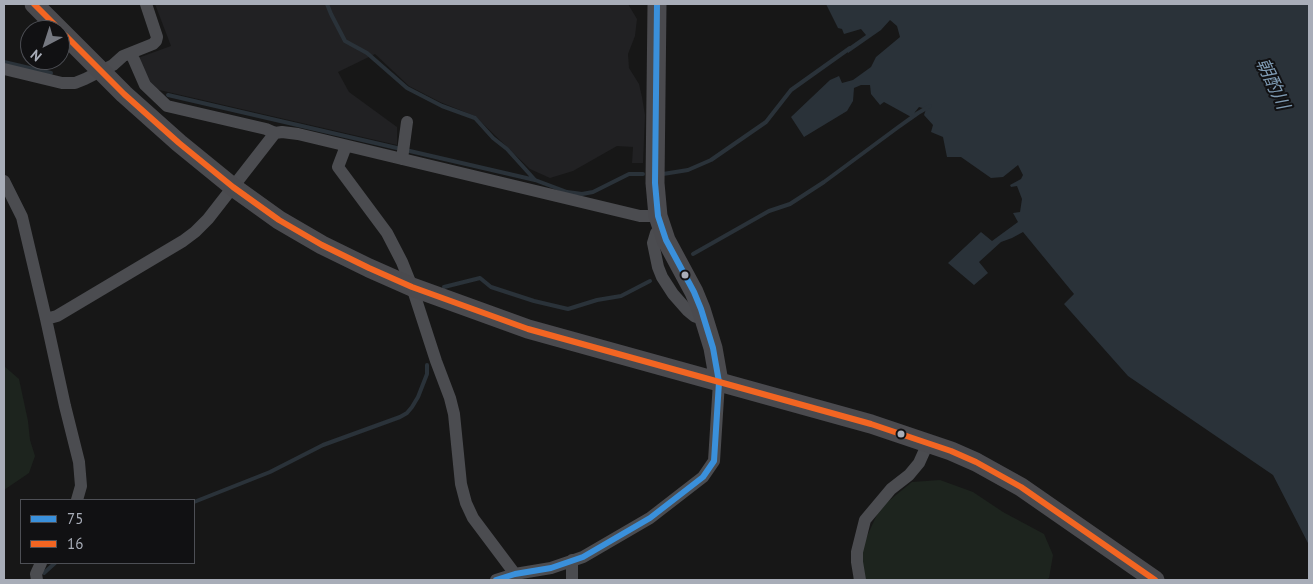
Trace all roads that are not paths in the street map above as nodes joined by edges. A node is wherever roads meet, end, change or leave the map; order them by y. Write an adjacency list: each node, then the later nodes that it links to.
1 (34, 4): 6 (main road)
2 (146, 4): 4 (street)
3 (657, 4): 13 (main road)
4 (131, 53): 6 (street); 8 (street)
5 (4, 69): 6 (street)
6 (101, 71): 12 (main road)
7 (406, 122): 10 (street)
8 (275, 133): 9 (street); 12 (street)
9 (346, 146): 10 (street); 14 (street)
10 (403, 153): 13 (street)
11 (4, 181): 15 (street)
12 (233, 187): 14 (main road); 15 (street)
13 (659, 222): 16 (main road)
14 (412, 287): 16 (main road); 21 (street)
15 (46, 319): 18 (street)
16 (719, 382): 17 (main road); 19 (street)
17 (928, 443): 25 (street); 26 (main road)
18 (77, 499)
19 (572, 560): 21 (street); 24 (street)
20 (41, 564): 22 (street)
21 (520, 576): 23 (street)
22 (37, 580)
23 (496, 580)
24 (572, 580)
25 (860, 580)
26 (1155, 580)

